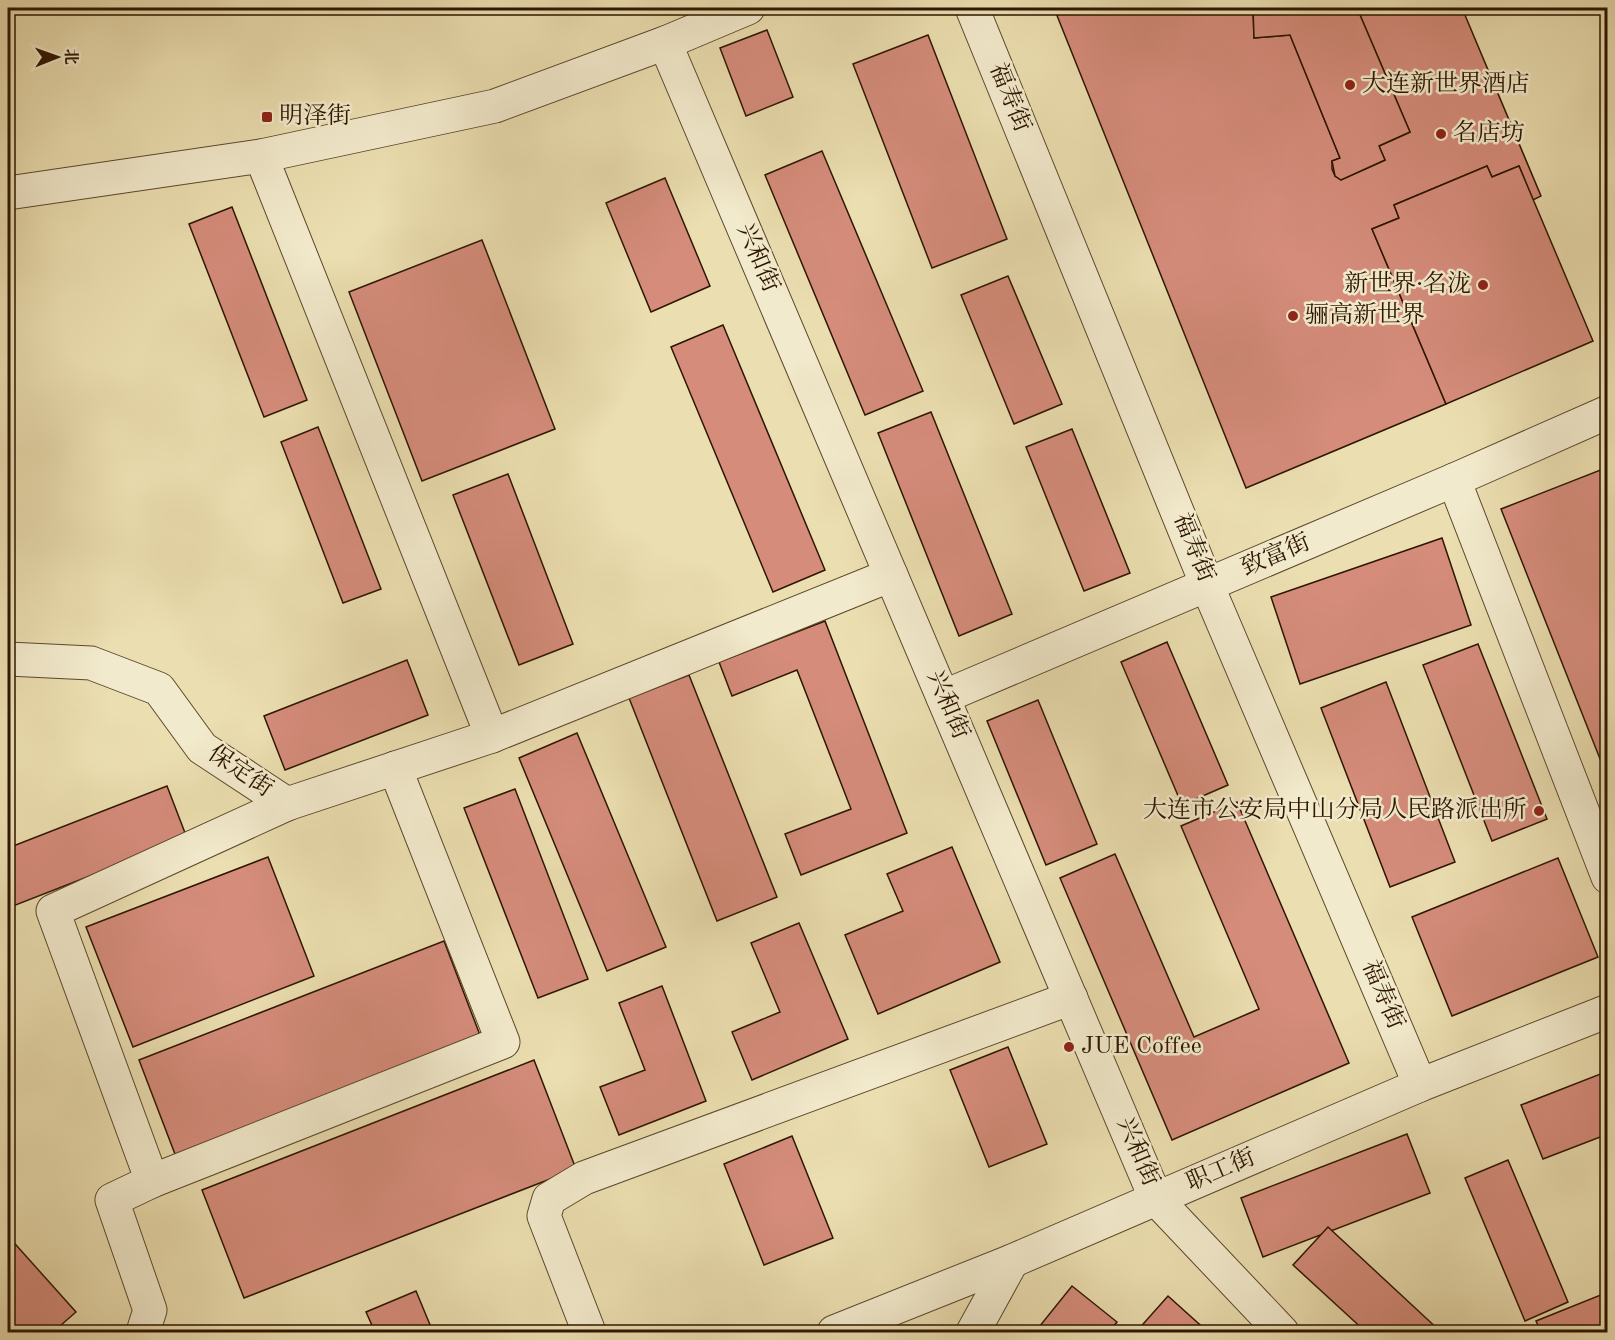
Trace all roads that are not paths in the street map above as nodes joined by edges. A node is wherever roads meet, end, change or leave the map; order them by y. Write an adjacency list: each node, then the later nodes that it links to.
1 (748, 8): 3 (street)
2 (972, 8): 9 (street, 福寿街)
3 (665, 43): 4 (street); 8 (street, 兴和街)
4 (261, 156): 5 (street); 12 (street)
5 (8, 193)
6 (1608, 412): 7 (street, 致富街)
7 (1454, 480): 9 (street, 致富街); 15 (street)
8 (891, 575): 11 (street, 兴和街); 12 (street)
9 (1208, 585): 11 (street, 致富街); 18 (street, 福寿街)
10 (8, 659): 14 (street, 保定街)
11 (943, 696): 16 (street, 兴和街)
12 (492, 736): 13 (street)
13 (395, 768): 14 (street); 19 (street)
14 (287, 804): 19 (street)
15 (1608, 877)
16 (1071, 998): 20 (street, 兴和街); 23 (street)
17 (1608, 1011): 18 (street, 职工街)
18 (1420, 1085): 20 (street, 职工街)
19 (152, 1181): 22 (street)
20 (1156, 1199): 21 (street, 职工街); 26 (street, 兴和街)
21 (1012, 1261): 24 (street, 职工街); 25 (street)
22 (143, 1332)
23 (589, 1332)
24 (834, 1332)
25 (973, 1332)
26 (1282, 1332)

